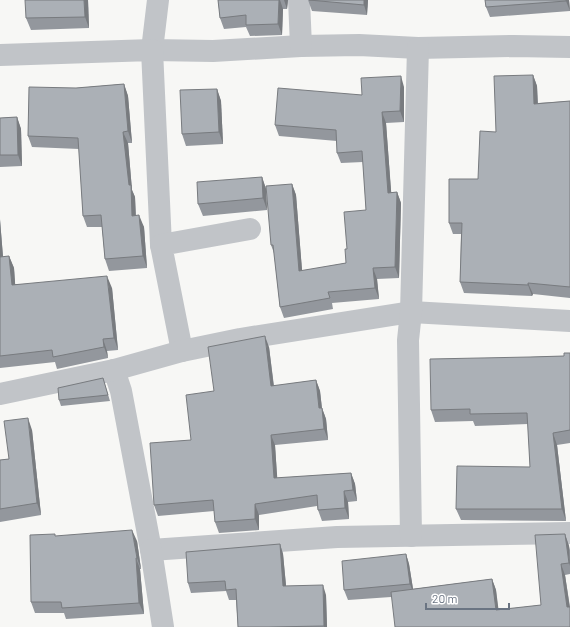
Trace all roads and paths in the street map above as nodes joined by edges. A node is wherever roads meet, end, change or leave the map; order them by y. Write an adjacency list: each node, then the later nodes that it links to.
1 (158, 0): 6 (street)
2 (298, 0): 3 (street)
3 (301, 46): 5 (street); 6 (street)
4 (570, 47): 5 (street)
5 (418, 48): 11 (street)
6 (152, 50): 7 (street); 9 (street)
7 (0, 55)
8 (250, 229): 9 (street)
9 (161, 245): 12 (street)
10 (570, 321): 11 (street)
11 (410, 324): 12 (street); 16 (street)
12 (182, 351): 13 (street)
13 (118, 380): 14 (street); 17 (street)
14 (0, 394)
15 (570, 533): 16 (street)
16 (411, 536): 17 (street)
17 (151, 550): 18 (street)
18 (164, 627)

